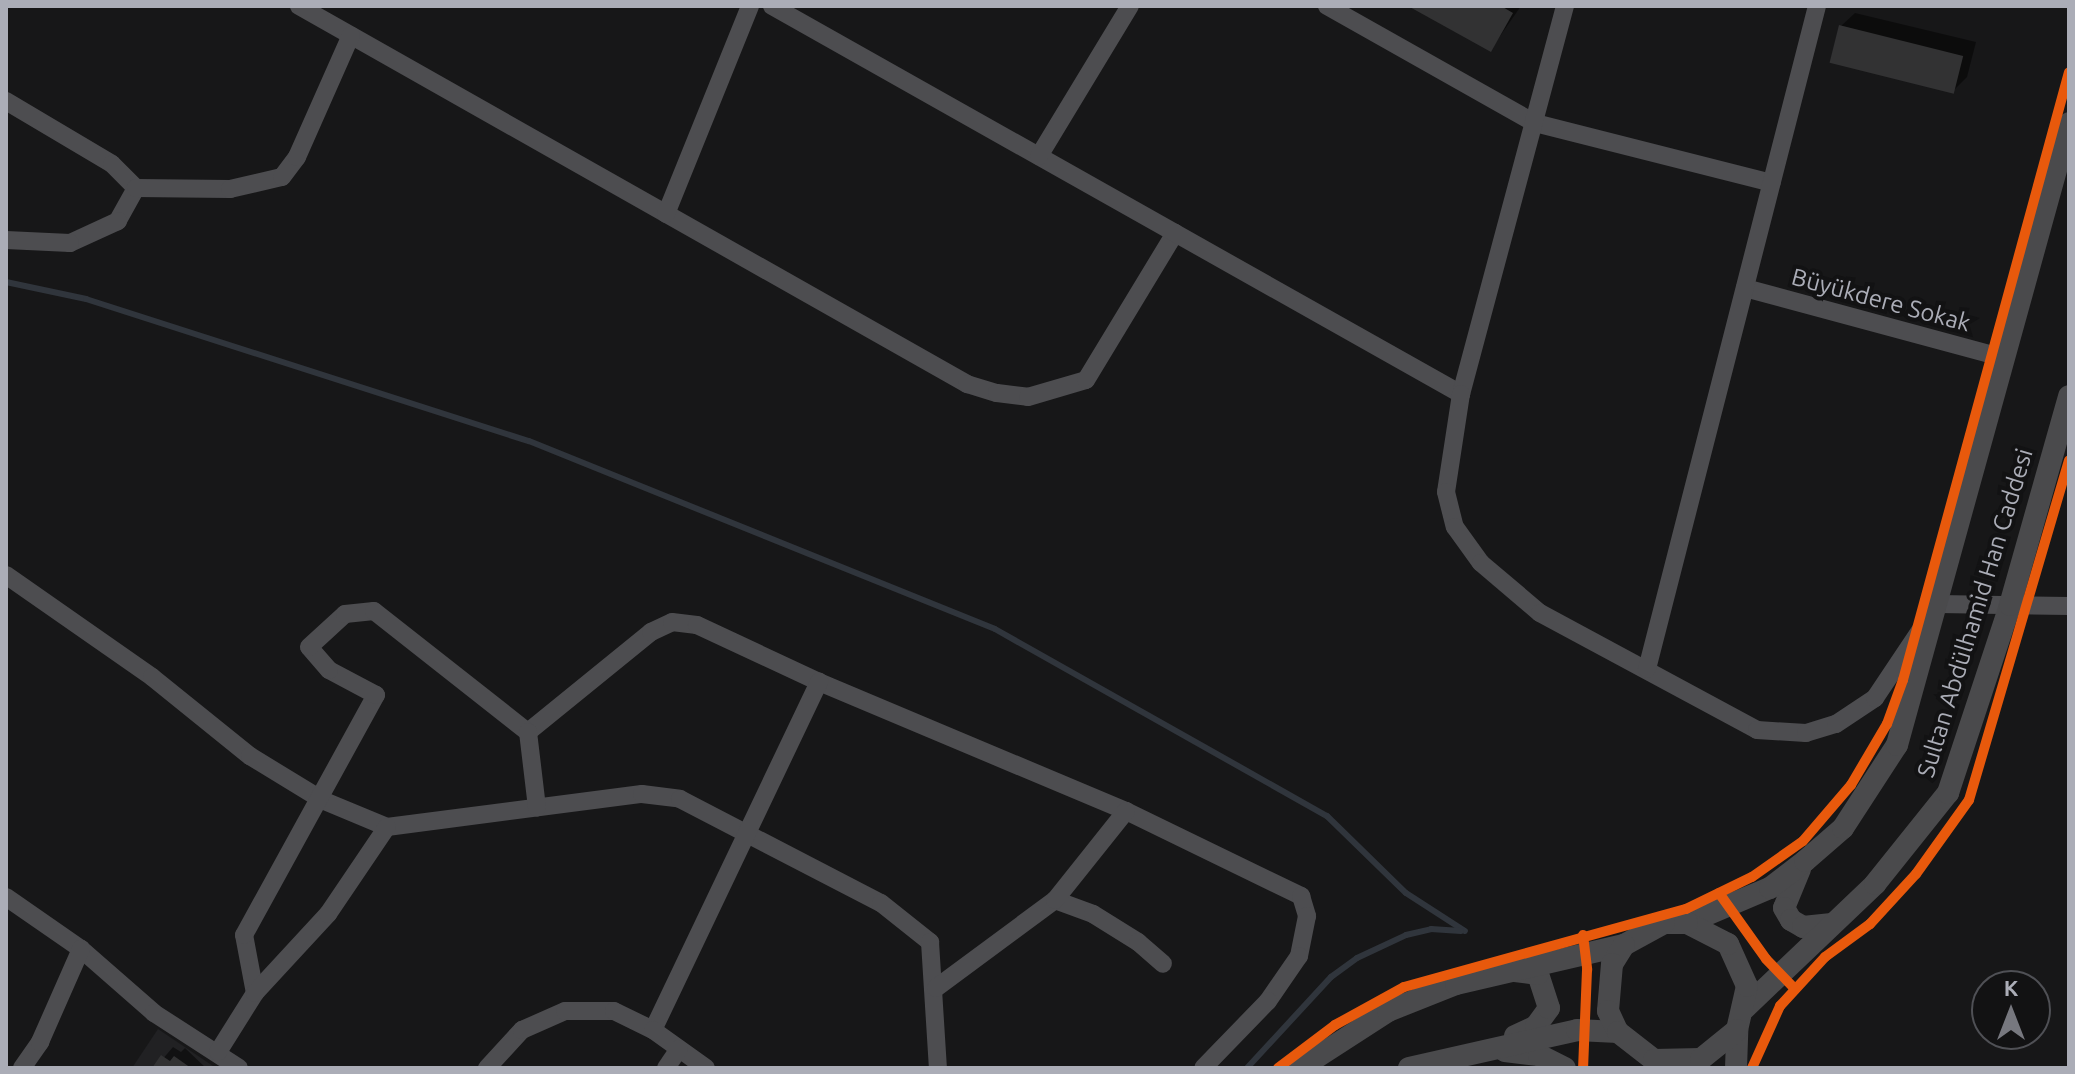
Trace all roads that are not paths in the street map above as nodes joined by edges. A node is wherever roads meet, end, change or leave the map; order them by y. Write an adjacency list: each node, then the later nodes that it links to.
1 (299, 6): 8 (street)
2 (750, 6): 15 (street)
3 (772, 6): 12 (street)
4 (1130, 6): 12 (street)
5 (1327, 6): 10 (street)
6 (1565, 6): 10 (street)
7 (1817, 6): 13 (street)
8 (351, 35): 14 (street); 15 (street)
9 (6, 101): 14 (street)
10 (1535, 123): 13 (street); 20 (street)
11 (2069, 123): 19 (main road, Sultan Abdülhamid Han Caddesi)
12 (1039, 156): 16 (street)
13 (1772, 183): 18 (street)
14 (136, 188): 17 (street)
15 (666, 214): 16 (street)
16 (1175, 233): 20 (street)
17 (6, 240)
18 (1745, 288): 19 (street, Büyükdere Sokak); 26 (street)
19 (2005, 358): 23 (main road, Sultan Abdülhamid Han Caddesi)
20 (1461, 394): 26 (street)
21 (2069, 396): 24 (main road, Sultan Abdülhamid Han Caddesi)
22 (6, 575): 29 (street)
23 (1938, 604): 24 (street); 26 (street); 34 (main road, Sultan Abdülhamid Han Caddesi)
24 (2010, 605): 25 (street); 38 (main road, Sultan Abdülhamid Han Caddesi)
25 (2069, 606)
26 (1647, 669)
27 (819, 682): 28 (street); 31 (street); 33 (street)
28 (528, 732): 29 (street); 30 (street)
29 (322, 800): 32 (street); 44 (street)
30 (537, 807): 32 (street); 33 (street)
31 (1126, 811): 36 (street); 58 (street)
32 (387, 827): 44 (street)
33 (748, 833): 43 (street); 46 (street)
34 (1805, 861): 37 (main road, Sultan Abdülhamid Han Caddesi); 38 (main road)
35 (6, 897): 40 (street)
36 (1055, 900): 41 (street); 43 (street)
37 (1687, 923): 39 (main road); 45 (main road)
38 (1832, 924): 45 (main road, Sultan Abdülhamid Han Caddesi)
39 (1624, 945): 42 (main road); 48 (main road)
40 (81, 949): 51 (street); 52 (street)
41 (1163, 964)
42 (1513, 971): 50 (main road); 59 (main road)
43 (936, 988): 57 (street)
44 (255, 993): 51 (street)
45 (1745, 1008): 47 (main road)
46 (653, 1030): 49 (street); 54 (street)
47 (1737, 1030): 48 (main road); 63 (main road)
48 (1622, 1037): 50 (main road); 62 (main road)
49 (679, 1049): 55 (street); 56 (street)
50 (1484, 1049): 60 (main road); 61 (main road)
51 (218, 1052): 53 (street)
52 (22, 1068)
53 (239, 1068)
54 (487, 1068)
55 (666, 1068)
56 (706, 1068)
57 (938, 1068)
58 (1203, 1068)
59 (1300, 1068)
60 (1409, 1068)
61 (1565, 1068)
62 (1635, 1068)
63 (1736, 1068)

